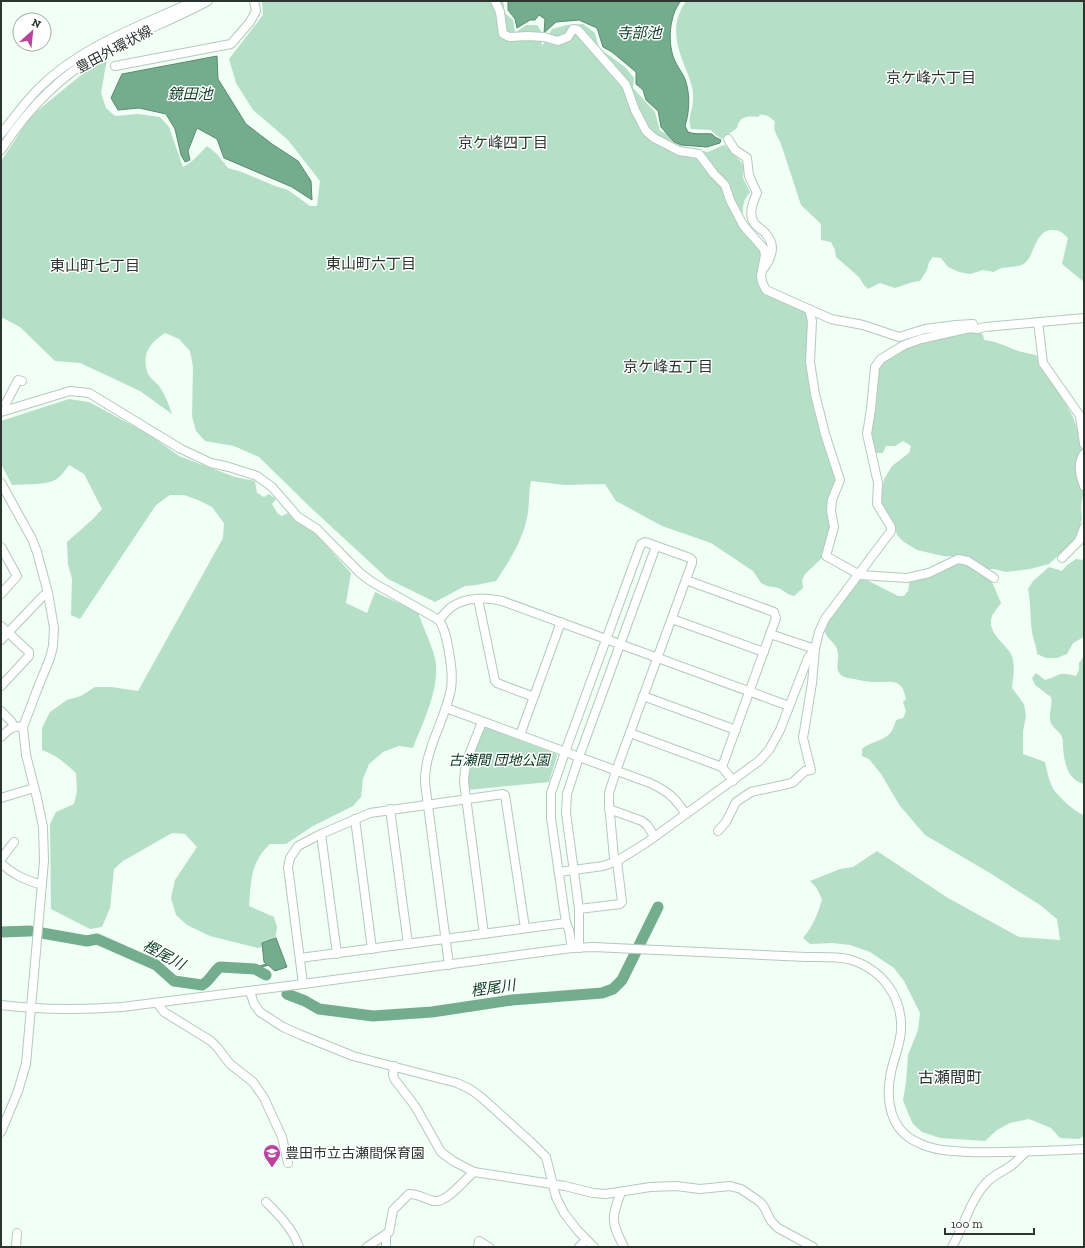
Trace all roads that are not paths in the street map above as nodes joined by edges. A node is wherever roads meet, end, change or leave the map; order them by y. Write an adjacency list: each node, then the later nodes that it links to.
1 (194, 1): 6 (street, 豊田外環状線)
2 (208, 1): 8 (street, 豊田外環状線)
3 (254, 1): 5 (street)
4 (494, 1): 9 (street)
5 (115, 66)
6 (1, 134)
7 (728, 139): 9 (street)
8 (1, 150)
9 (763, 270): 10 (street)
10 (809, 309): 13 (street); 24 (street)
11 (1084, 318): 12 (street)
12 (1038, 322): 13 (street); 16 (street)
13 (980, 328): 24 (street)
14 (22, 381): 15 (street)
15 (4, 411): 31 (street)
16 (1084, 444)
17 (1084, 454): 19 (street)
18 (1, 483): 27 (street)
19 (1084, 486)
20 (1084, 528): 23 (street)
21 (656, 546): 26 (street); 36 (street); 38 (street)
22 (1, 547): 28 (street)
23 (1062, 558)
24 (860, 575): 25 (street); 39 (street)
25 (994, 578)
26 (686, 580): 30 (street); 35 (street)
27 (48, 593): 34 (street); 51 (street)
28 (1, 594)
29 (478, 599): 31 (street); 32 (street); 44 (street)
30 (672, 619): 40 (street); 41 (street)
31 (439, 620): 47 (street)
32 (562, 622): 36 (street); 44 (street)
33 (1, 626): 34 (street)
34 (8, 633): 37 (street); 42 (street)
35 (770, 634): 39 (street); 40 (street)
36 (607, 639): 38 (street); 56 (street)
37 (1, 640)
38 (621, 644): 41 (street); 57 (street)
39 (815, 649): 46 (street); 69 (street)
40 (764, 652): 43 (street)
41 (657, 658): 43 (street); 45 (street)
42 (1, 686)
43 (750, 692): 46 (street); 52 (street)
44 (534, 696): 54 (street)
45 (643, 696): 52 (street); 53 (street)
46 (789, 706): 60 (street)
47 (446, 708): 49 (street); 64 (street)
48 (1, 711): 50 (street)
49 (482, 722): 54 (street); 63 (street)
50 (14, 727): 51 (street); 55 (street)
51 (23, 727): 61 (street)
52 (736, 730): 58 (street)
53 (630, 733): 58 (street); 59 (street)
54 (520, 735): 56 (street)
55 (1, 737)
56 (565, 752): 57 (street); 77 (street)
57 (579, 757): 59 (street); 76 (street)
58 (722, 767): 60 (street)
59 (616, 770): 66 (street); 67 (street)
60 (733, 781): 67 (street)
61 (34, 788): 62 (street); 78 (street)
62 (1, 798)
63 (465, 798): 64 (street); 81 (street); 82 (street)
64 (427, 804): 65 (street); 83 (street)
65 (390, 809): 68 (street); 84 (street)
66 (609, 809): 71 (street); 74 (street)
67 (686, 814): 71 (street)
68 (355, 819): 70 (street); 86 (street)
69 (718, 831)
70 (321, 834): 87 (street); 88 (street)
71 (654, 836): 74 (street)
72 (14, 842): 73 (street)
73 (1, 858)
74 (617, 861): 76 (street); 79 (street)
75 (1, 863): 78 (street)
76 (574, 870): 77 (street); 79 (street)
77 (559, 872): 80 (street)
78 (42, 884): 94 (street)
79 (579, 909): 85 (street)
80 (566, 923): 81 (street); 85 (street)
81 (524, 928): 82 (street)
82 (484, 934): 83 (street)
83 (445, 939): 84 (street); 89 (street)
84 (408, 944): 86 (street)
85 (576, 948): 89 (street); 98 (street)
86 (372, 949): 87 (street)
87 (337, 954): 88 (street)
88 (300, 958): 90 (street)
89 (449, 965): 90 (street)
90 (303, 984): 91 (street)
91 (250, 991): 92 (street); 95 (street)
92 (157, 1003): 94 (street); 99 (street)
93 (1, 1005): 94 (street)
94 (32, 1009): 96 (street)
95 (394, 1066): 100 (street); 101 (street)
96 (2, 1127)
97 (1084, 1149): 98 (street)
98 (1026, 1152): 117 (street)
99 (288, 1163)
100 (474, 1172): 101 (street); 105 (street)
101 (553, 1185): 102 (street); 106 (street)
102 (621, 1192): 115 (street); 116 (street)
103 (266, 1202): 108 (street)
104 (17, 1233): 107 (street)
105 (386, 1235): 109 (street); 110 (street)
106 (586, 1240): 113 (street); 114 (street)
107 (16, 1247)
108 (299, 1247)
109 (367, 1247)
110 (386, 1247)
111 (478, 1247): 112 (street)
112 (489, 1247)
113 (579, 1247)
114 (594, 1247)
115 (624, 1247)
116 (813, 1247)
117 (952, 1247)

